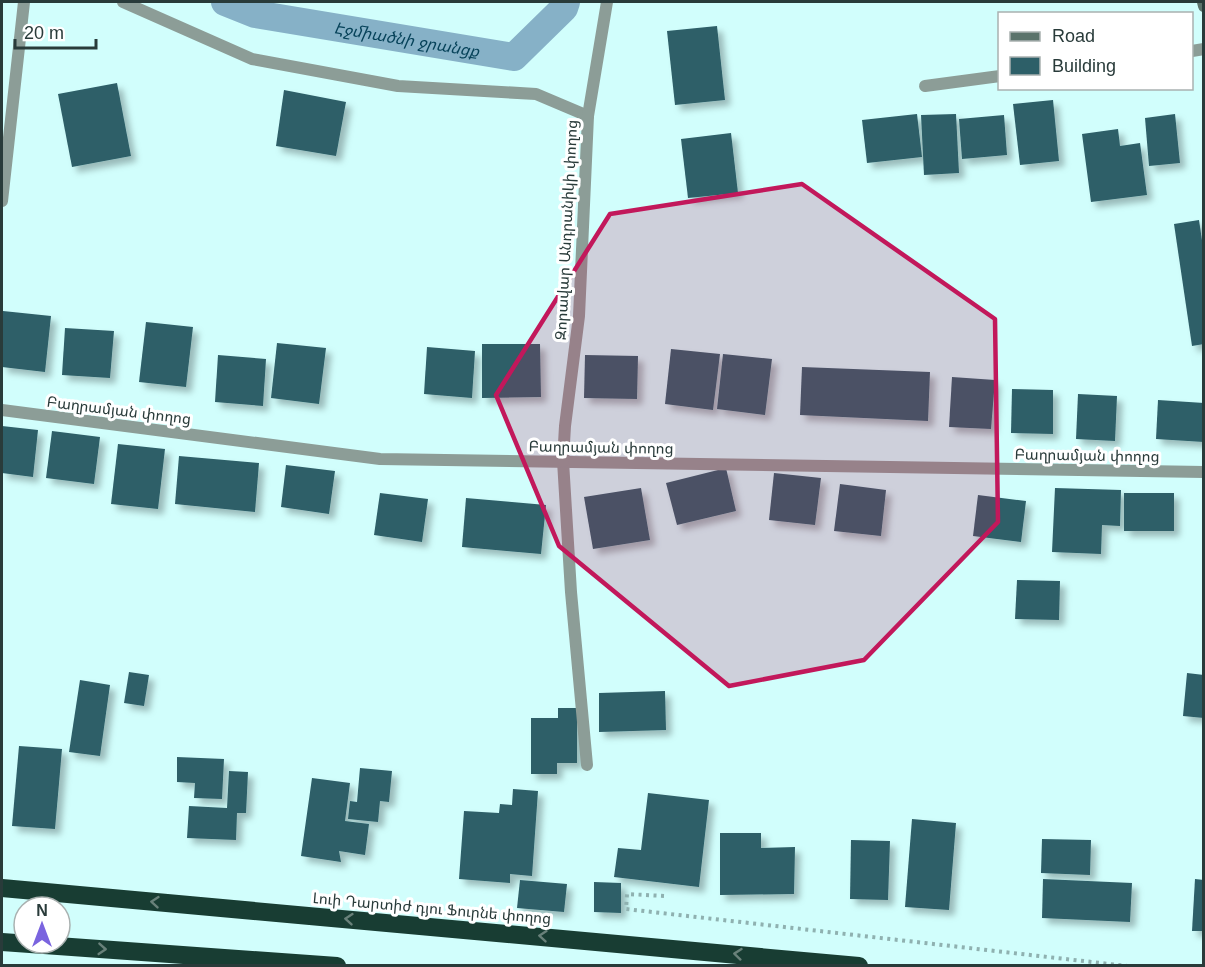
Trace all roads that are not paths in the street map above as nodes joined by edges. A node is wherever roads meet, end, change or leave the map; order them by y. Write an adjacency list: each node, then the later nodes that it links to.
1 (24, 2): 7 (street)
2 (123, 2): 6 (street)
3 (607, 2): 6 (street, Զորավար Անդրանիկի փողոց)
4 (998, 76): 5 (street)
5 (925, 86)
6 (588, 116): 9 (street, Զորավար Անդրանիկի փողոց)
7 (2, 201)
8 (2, 410): 9 (street, Բաղրամյան փողոց)
9 (563, 461): 10 (street, Բաղրամյան փողոց); 11 (street, Զորավար Անդրանիկի փողոց)
10 (1203, 472)
11 (587, 765)
12 (2, 888): 15 (highway, Լուի Դարտիժ դյու Ֆուրնե փողոց, one-way to 12)
13 (2, 942): 14 (highway, one-way to 14)
14 (337, 966)
15 (859, 966)

